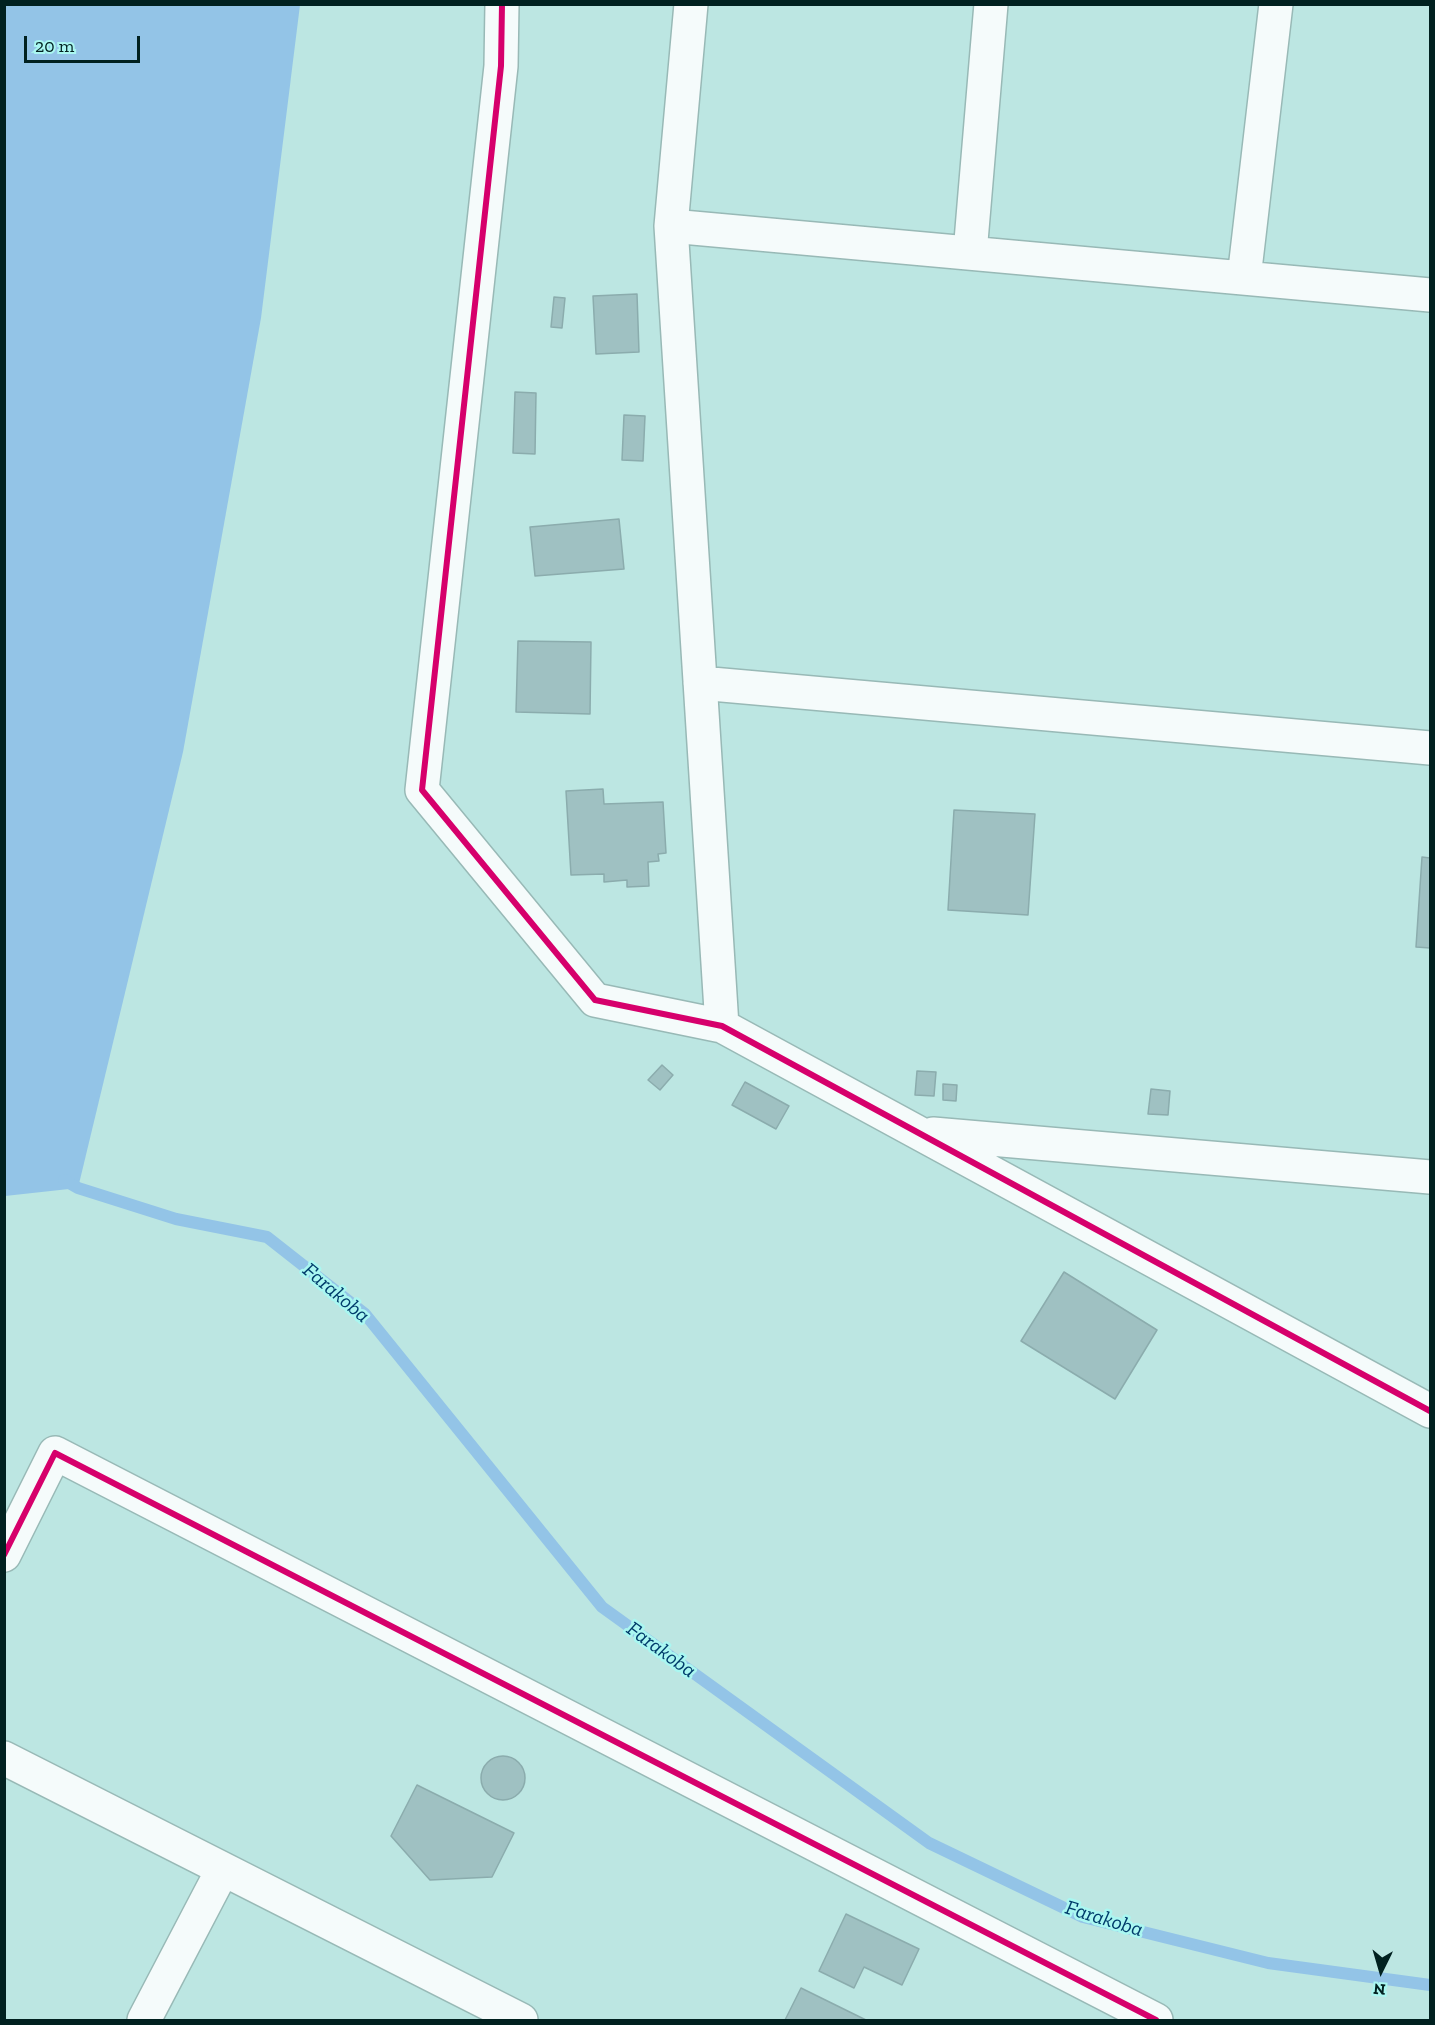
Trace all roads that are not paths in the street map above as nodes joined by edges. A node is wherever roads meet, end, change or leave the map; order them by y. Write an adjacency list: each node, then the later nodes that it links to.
1 (502, 4): 11 (street)
2 (691, 4): 5 (street)
3 (991, 4): 6 (street)
4 (1276, 4): 7 (street)
5 (671, 226): 6 (street); 9 (street)
6 (970, 253): 7 (street)
7 (1244, 279): 8 (street)
8 (1431, 295)
9 (700, 683): 10 (street); 11 (street)
10 (1431, 748)
11 (722, 1026): 12 (street)
12 (919, 1133): 13 (street); 14 (street)
13 (1431, 1177)
14 (1431, 1411)
15 (4, 1555): 20 (street)
16 (4, 1758): 17 (street)
17 (223, 1869): 18 (street); 19 (street)
18 (144, 2020)
19 (521, 2020)
20 (1156, 2020)

